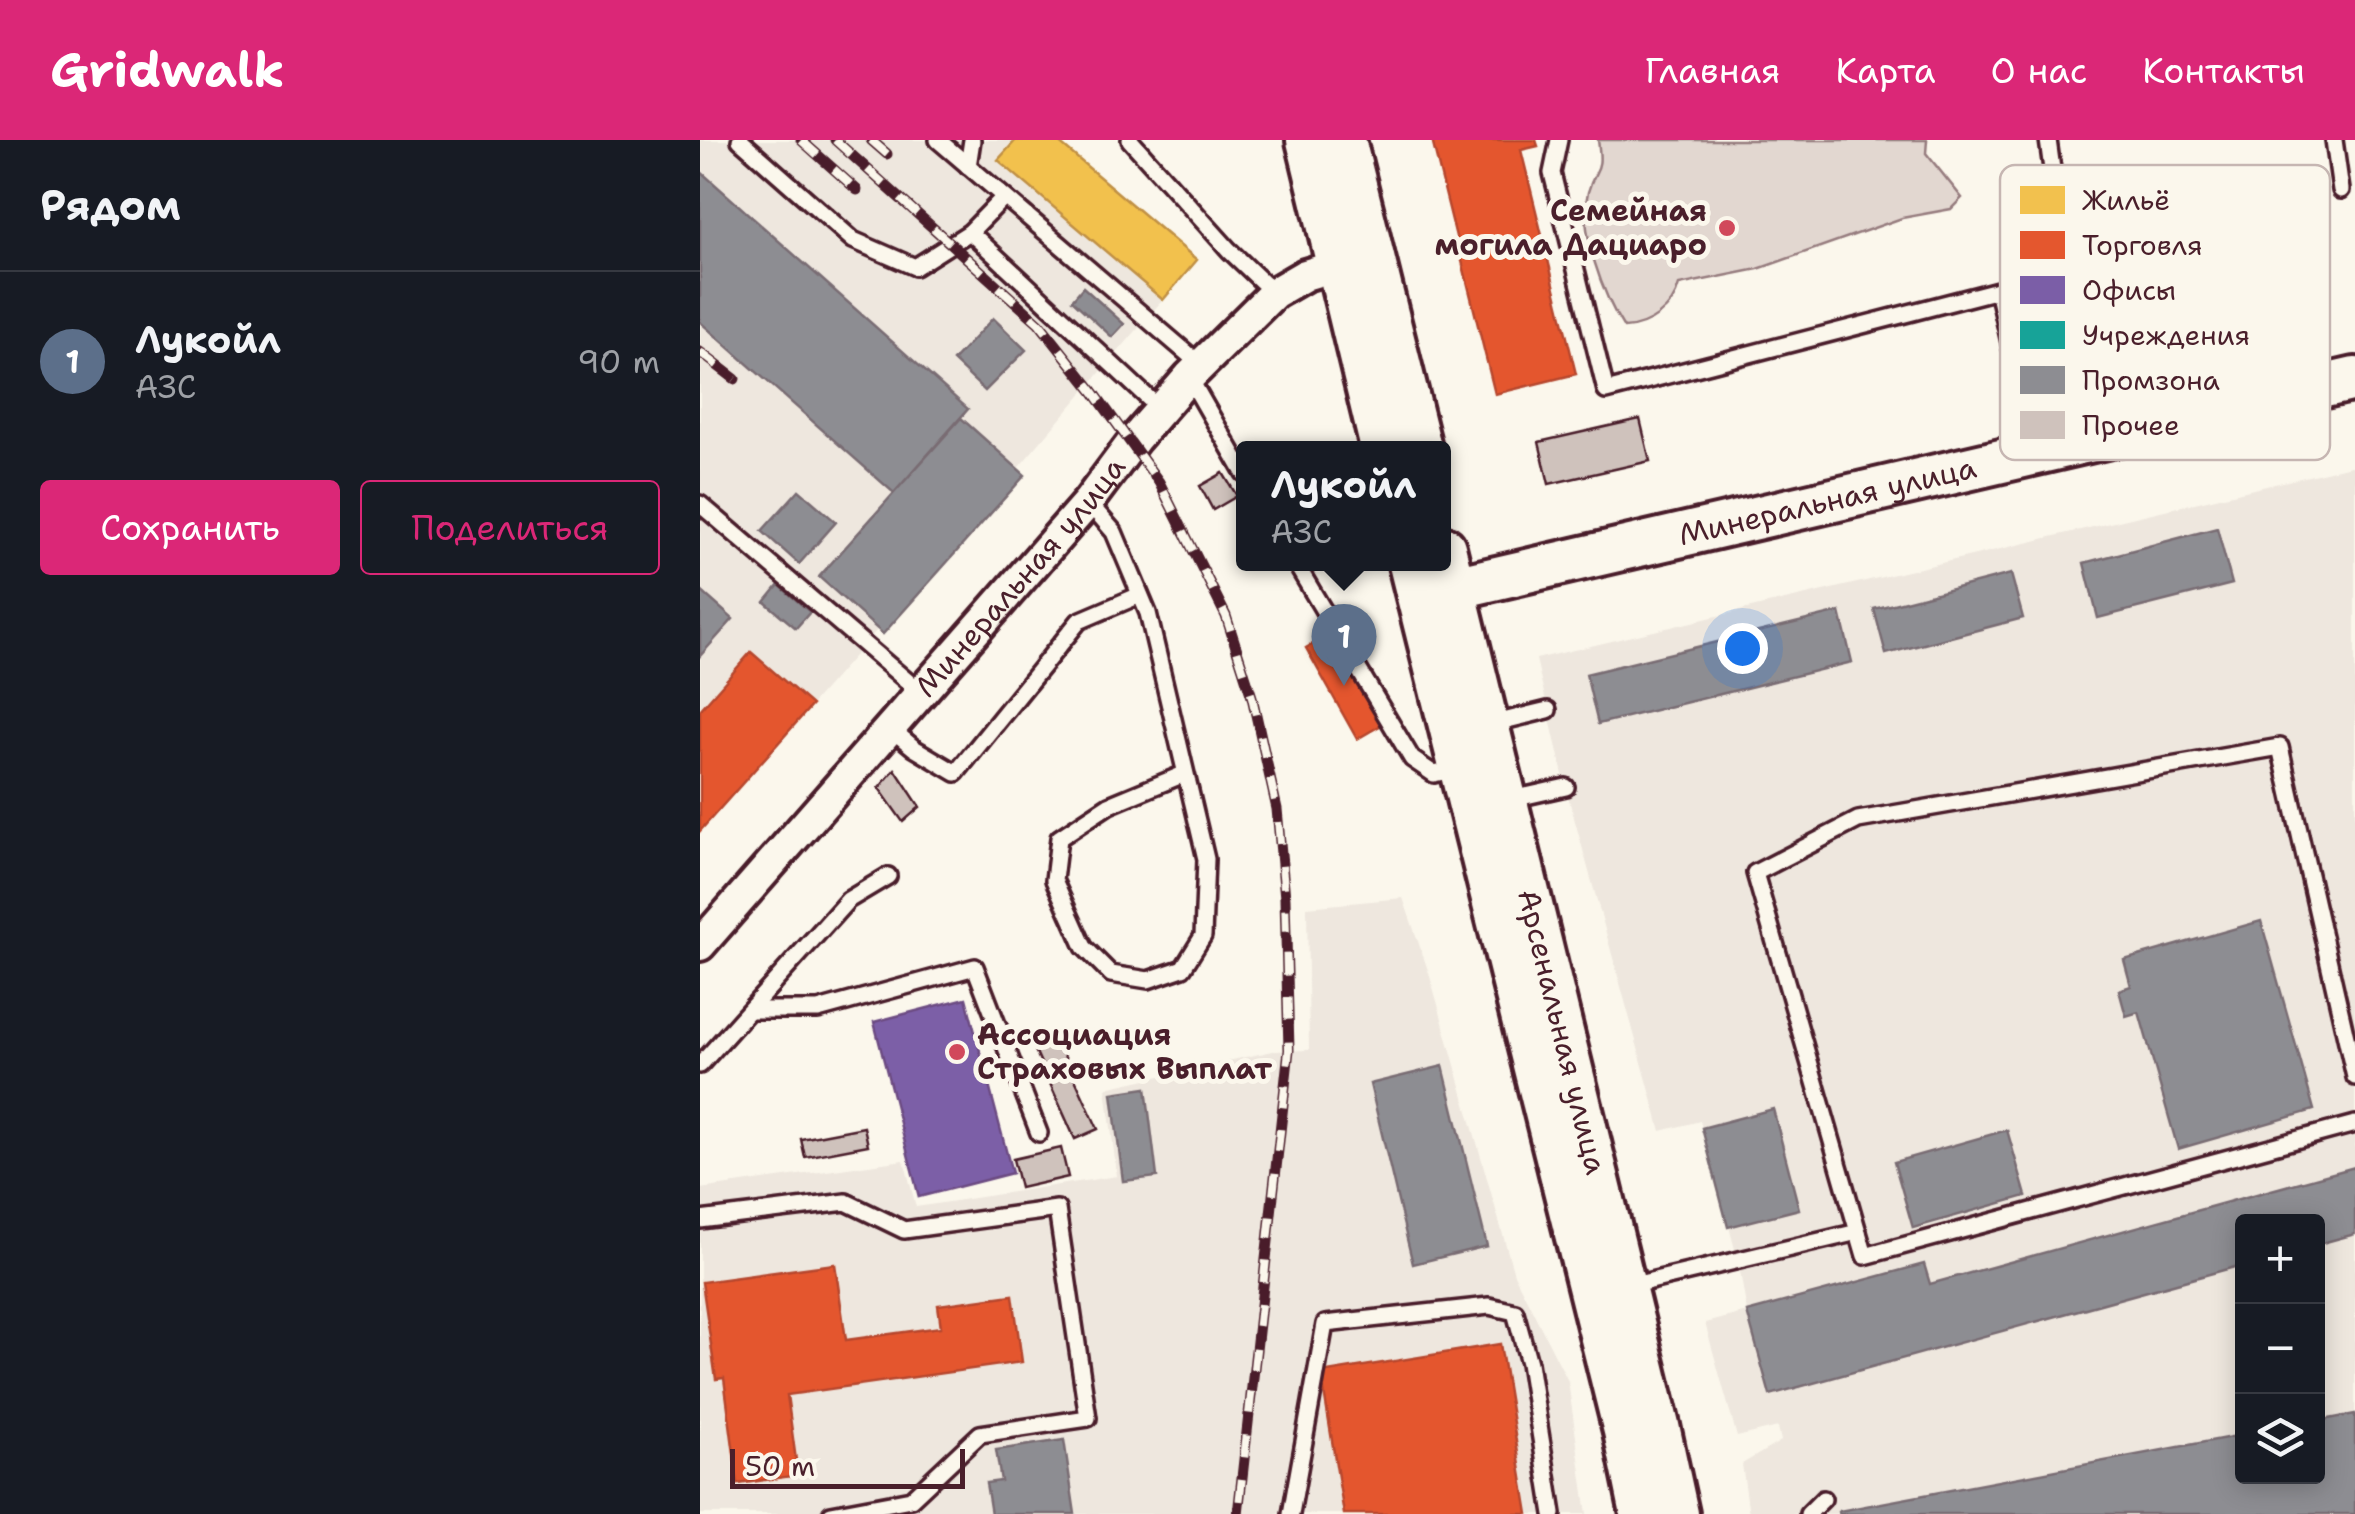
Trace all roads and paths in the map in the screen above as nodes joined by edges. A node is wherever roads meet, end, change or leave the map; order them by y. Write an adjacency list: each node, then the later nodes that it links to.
1 (740, 140): 14 (lane)
2 (938, 140): 11 (lane)
3 (972, 140): 11 (lane)
4 (1130, 140): 16 (lane)
5 (1308, 140): 15 (street)
6 (1344, 140): 15 (street)
7 (1559, 140): 17 (lane)
8 (2048, 140): 10 (lane)
9 (2334, 140): 12 (lane)
10 (2051, 165)
11 (968, 166): 13 (lane)
12 (2342, 190)
13 (1003, 198): 14 (lane); 18 (lane)
14 (970, 232): 21 (lane)
15 (1355, 260): 16 (street, Минеральная улица); 22 (street); 23 (street)
16 (1274, 293): 18 (street, Минеральная улица)
17 (2000, 298)
18 (1195, 372): 21 (street, Минеральная улица); 24 (lane)
19 (2355, 379): 20 (street, Минеральная улица)
20 (2330, 385)
21 (1161, 410): 26 (street, Минеральная улица)
22 (1381, 441)
23 (1418, 441)
24 (1236, 456)
25 (2000, 458): 28 (street, Минеральная улица)
26 (1088, 502): 31 (lane); 32 (street, Минеральная улица)
27 (700, 504): 32 (lane)
28 (1451, 570)
29 (1300, 571): 38 (lane)
30 (1431, 574): 34 (street, Арсенальная улица); 38 (street, Арсенальная улица)
31 (1140, 595): 35 (lane); 36 (lane)
32 (920, 692): 35 (street, Минеральная улица)
33 (1548, 710): 34 (lane)
34 (1487, 725): 38 (street, Арсенальная улица)
35 (890, 728): 40 (street, Минеральная улица)
36 (1184, 774): 36 (lane)
37 (1566, 787): 38 (lane)
38 (1479, 793): 48 (street, Арсенальная улица)
39 (888, 876): 41 (lane)
40 (700, 945)
41 (753, 1010): 42 (lane); 45 (lane)
42 (700, 1066)
43 (2355, 1077): 47 (lane)
44 (2355, 1124): 47 (lane)
45 (1039, 1133)
46 (700, 1220): 50 (lane)
47 (1858, 1232): 48 (lane)
48 (1607, 1291): 53 (street, Арсенальная улица); 54 (street, Арсенальная улица)
49 (1823, 1500): 55 (lane)
50 (831, 1514)
51 (1290, 1514): 52 (lane)
52 (1553, 1514)
53 (1642, 1514)
54 (1677, 1514)
55 (1808, 1514)

